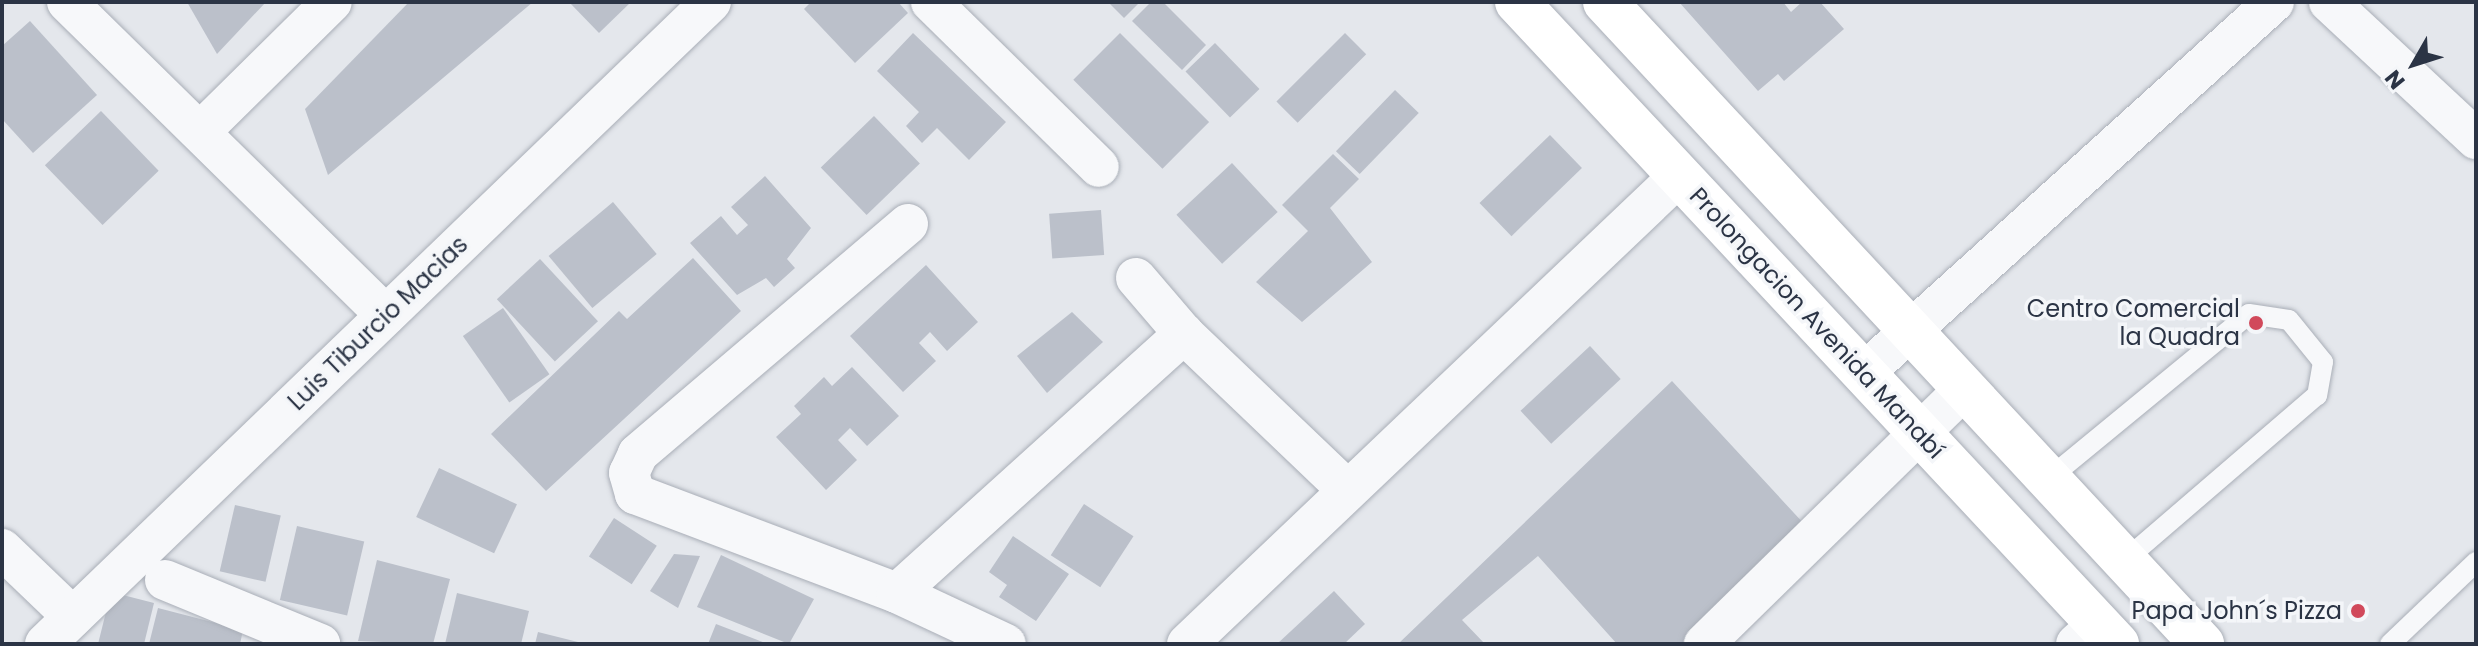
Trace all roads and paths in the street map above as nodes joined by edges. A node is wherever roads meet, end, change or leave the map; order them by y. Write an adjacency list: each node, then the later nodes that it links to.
1 (67, 2): 9 (street)
2 (332, 2): 9 (street)
3 (711, 2): 15 (street, Luis Tiburcio Macias)
4 (931, 2): 11 (street)
5 (1517, 2): 12 (main road, Prolongacion Avenida Manabí)
6 (1605, 2): 16 (main road)
7 (2274, 2): 16 (street)
8 (2329, 2): 10 (street)
9 (200, 132): 15 (street)
10 (2476, 139)
11 (1099, 167)
12 (1680, 175): 18 (main road, Prolongacion Avenida Manabí); 22 (street)
13 (908, 224): 27 (street)
14 (1136, 278): 17 (street)
15 (386, 315): 28 (street, Luis Tiburcio Macias)
16 (1909, 328): 18 (street); 19 (main road)
17 (1184, 334): 22 (street); 27 (street)
18 (1866, 371): 20 (main road, Prolongacion Avenida Manabí)
19 (1962, 391): 20 (street); 21 (main road)
20 (1919, 432): 29 (main road, Prolongacion Avenida Manabí); 33 (street)
21 (2047, 480): 24 (main road); 24 (lane)
22 (1345, 488): 32 (street)
23 (2, 549): 28 (street)
24 (2124, 561): 34 (main road)
25 (2476, 562): 35 (lane)
26 (165, 580): 30 (street)
27 (897, 593): 31 (street)
28 (59, 631)
29 (2097, 637)
30 (320, 644)
31 (1006, 644)
32 (1187, 644)
33 (1704, 644)
34 (2202, 644)
35 (2390, 644)

